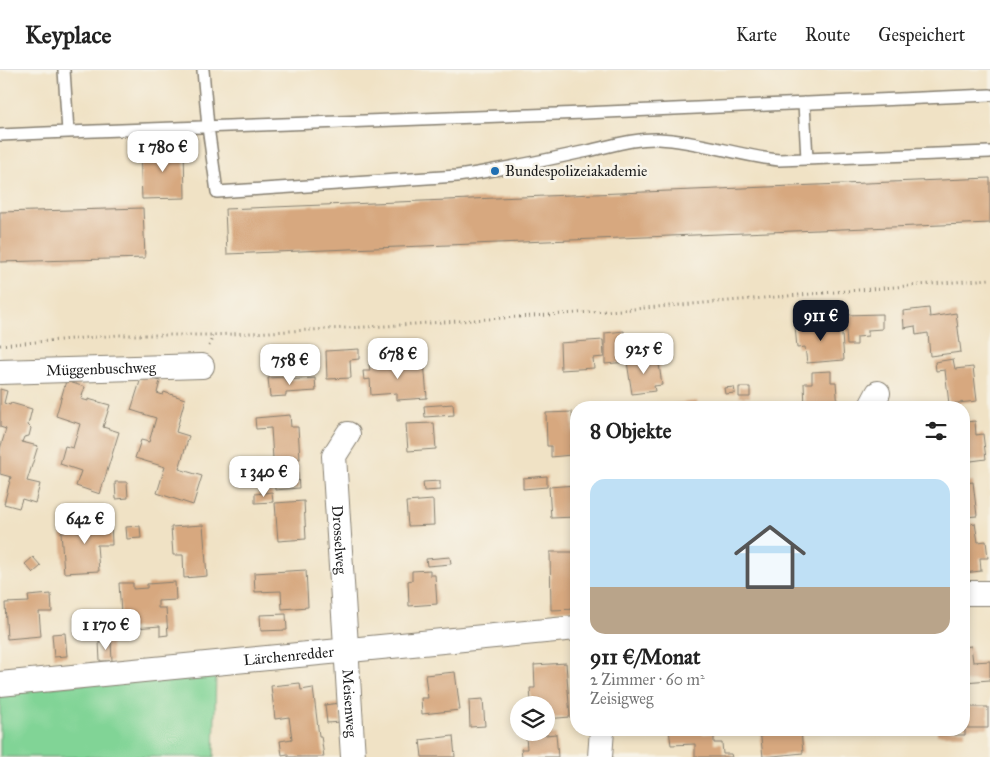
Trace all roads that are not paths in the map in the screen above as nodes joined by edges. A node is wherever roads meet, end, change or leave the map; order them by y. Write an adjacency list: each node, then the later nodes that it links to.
1 (64, 70): 6 (lane)
2 (203, 70): 5 (lane)
3 (990, 95): 4 (lane)
4 (804, 103): 5 (lane); 9 (lane)
5 (208, 127): 6 (lane); 9 (lane)
6 (68, 132): 7 (lane)
7 (0, 135)
8 (990, 152): 9 (lane)
9 (807, 159)
10 (202, 366): 11 (street, Müggenbuschweg)
11 (0, 372)
12 (348, 434): 16 (street, Drosselweg)
13 (970, 593): 14 (street)
14 (990, 593)
15 (570, 629): 16 (street, Lärchenredder)
16 (347, 650): 17 (street, Lärchenredder); 19 (street, Meisenweg)
17 (0, 684)
18 (602, 736): 20 (street)
19 (353, 757)
20 (600, 757)

